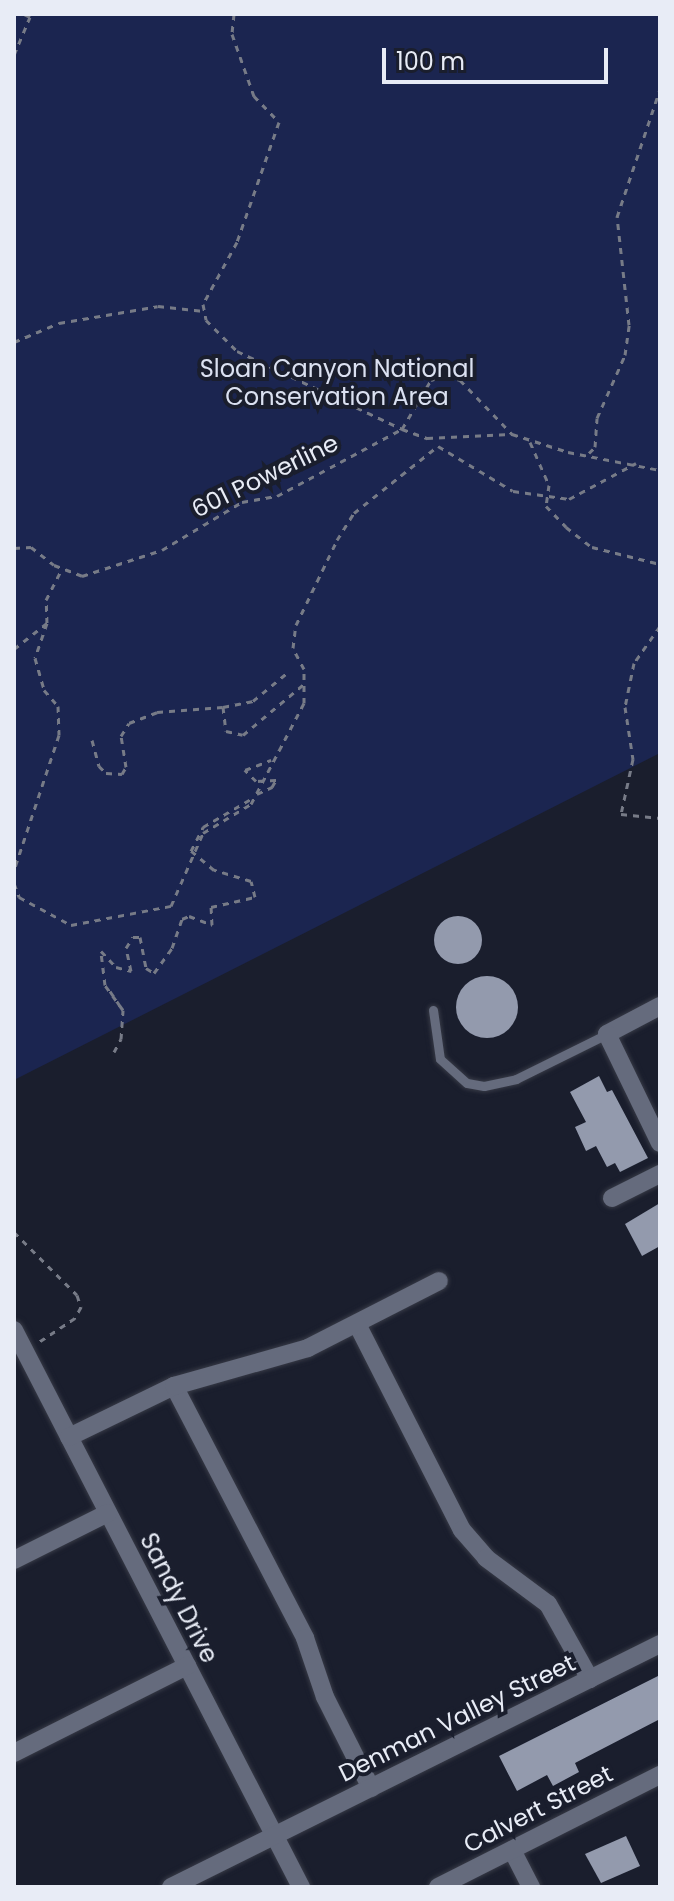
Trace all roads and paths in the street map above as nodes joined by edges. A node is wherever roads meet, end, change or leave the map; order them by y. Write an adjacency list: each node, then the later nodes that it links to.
1 (24, 14): 3 (path)
2 (234, 14): 5 (path)
3 (14, 55)
4 (660, 89): 12 (path)
5 (204, 311): 6 (path); 7 (path)
6 (14, 342)
7 (402, 429): 8 (path); 9 (path); 18 (path, 601 Powerline)
8 (512, 434): 9 (path); 10 (path)
9 (426, 437): 11 (path)
10 (529, 440): 12 (path); 15 (path)
11 (438, 446): 15 (path); 23 (path)
12 (588, 453): 13 (path)
13 (636, 463): 14 (path); 15 (path)
14 (660, 470)
15 (546, 496): 17 (path)
16 (14, 548): 18 (path)
17 (660, 564)
18 (62, 569): 19 (path)
19 (47, 623): 21 (path); 31 (path)
20 (660, 626): 29 (path)
21 (14, 649)
22 (287, 673): 24 (path)
23 (304, 684): 24 (path); 26 (path)
24 (223, 707): 25 (path)
25 (92, 740)
26 (274, 758): 27 (path); 27 (path)
27 (262, 780): 28 (path); 28 (path)
28 (254, 797): 30 (path)
29 (660, 818)
30 (191, 855): 32 (path); 36 (path)
31 (14, 870)
32 (14, 883)
33 (660, 1006): 35 (street)
34 (433, 1010): 35 (lane)
35 (607, 1034): 37 (street)
36 (114, 1052)
37 (660, 1143)
38 (660, 1174): 39 (street)
39 (612, 1198)
40 (14, 1232): 44 (path)
41 (439, 1281): 42 (street)
42 (357, 1324): 45 (street); 51 (street)
43 (14, 1330): 46 (street, Sandy Drive)
44 (38, 1344)
45 (174, 1386): 46 (street); 54 (street)
46 (69, 1437): 47 (street, Sandy Drive)
47 (108, 1513): 48 (street); 50 (street, Sandy Drive)
48 (14, 1559)
49 (660, 1644): 51 (street, Denman Valley Street)
50 (187, 1666): 52 (street); 55 (street, Sandy Drive)
51 (590, 1679): 54 (street, Denman Valley Street)
52 (14, 1753)
53 (660, 1775): 56 (street, Calvert Street)
54 (371, 1788): 55 (street, Denman Valley Street)
55 (275, 1835): 57 (street, Denman Valley Street); 58 (street, Sandy Drive)
56 (512, 1850): 59 (street, Calvert Street); 60 (street)
57 (171, 1887)
58 (301, 1887)
59 (438, 1887)
60 (531, 1887)

